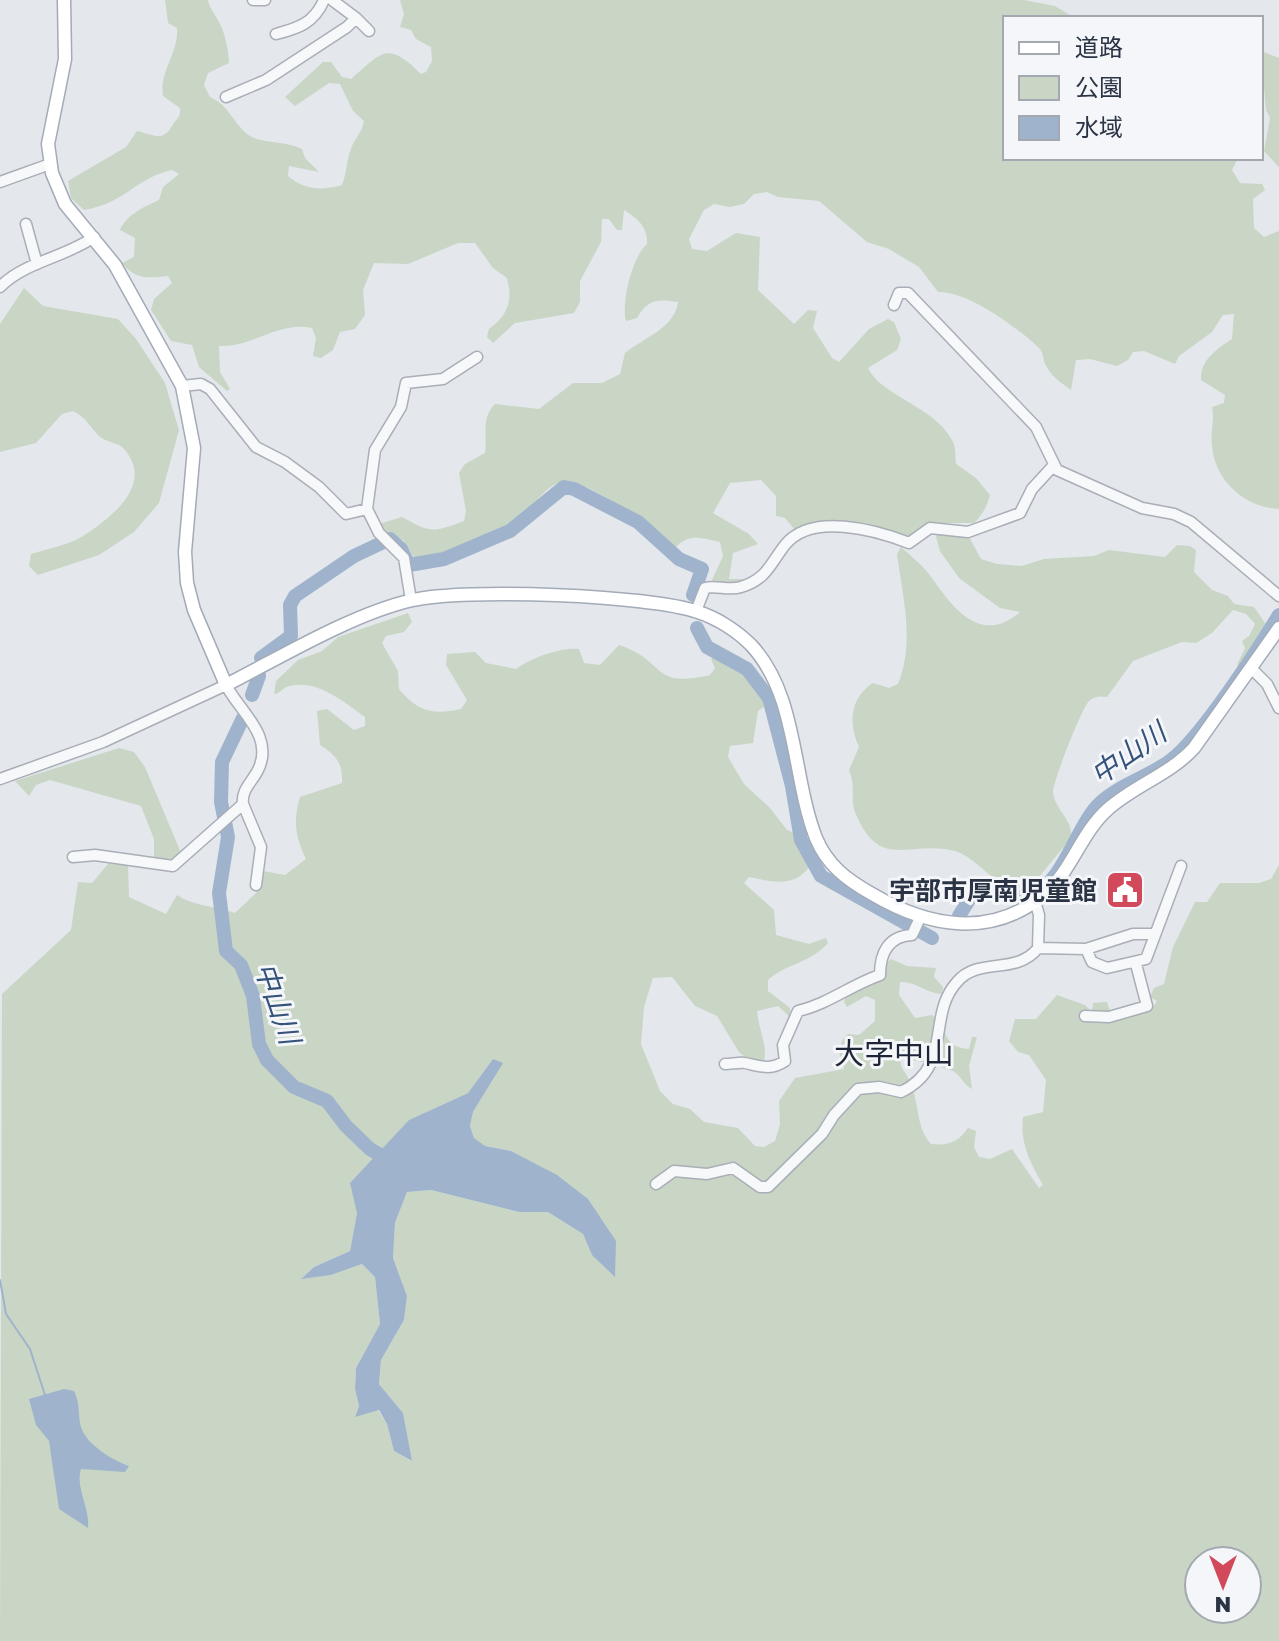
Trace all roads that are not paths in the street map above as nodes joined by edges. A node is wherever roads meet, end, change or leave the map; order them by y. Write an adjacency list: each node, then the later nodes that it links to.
1 (64, 0): 10 (main road)
2 (253, 0): 3 (street)
3 (265, 0)
4 (324, 0): 8 (street)
5 (332, 0): 6 (street)
6 (356, 18): 7 (street); 9 (street)
7 (369, 31)
8 (276, 34)
9 (226, 97)
10 (50, 164): 11 (street); 13 (main road)
11 (0, 182)
12 (26, 224): 14 (street)
13 (94, 237): 14 (street); 18 (main road)
14 (37, 264): 15 (street)
15 (0, 287)
16 (894, 305): 19 (street)
17 (477, 357): 20 (street)
18 (182, 386): 20 (street); 26 (main road)
19 (1054, 465): 21 (street); 23 (street)
20 (367, 509): 22 (street)
21 (1279, 596)
22 (411, 600): 23 (main road); 26 (main road)
23 (696, 611): 34 (main road)
24 (1279, 628): 25 (main road)
25 (1251, 668): 27 (street); 33 (main road)
26 (226, 685): 28 (street); 29 (street)
27 (1279, 708)
28 (0, 779)
29 (243, 804): 30 (street); 32 (street)
30 (73, 857)
31 (1181, 866): 35 (street)
32 (256, 885)
33 (1035, 901): 34 (main road); 36 (street)
34 (920, 918): 40 (street)
35 (1153, 934): 37 (street); 38 (street)
36 (1038, 948): 37 (street); 41 (street)
37 (1086, 949): 38 (street)
38 (1136, 964): 39 (street)
39 (1085, 1016)
40 (725, 1064)
41 (656, 1184)

